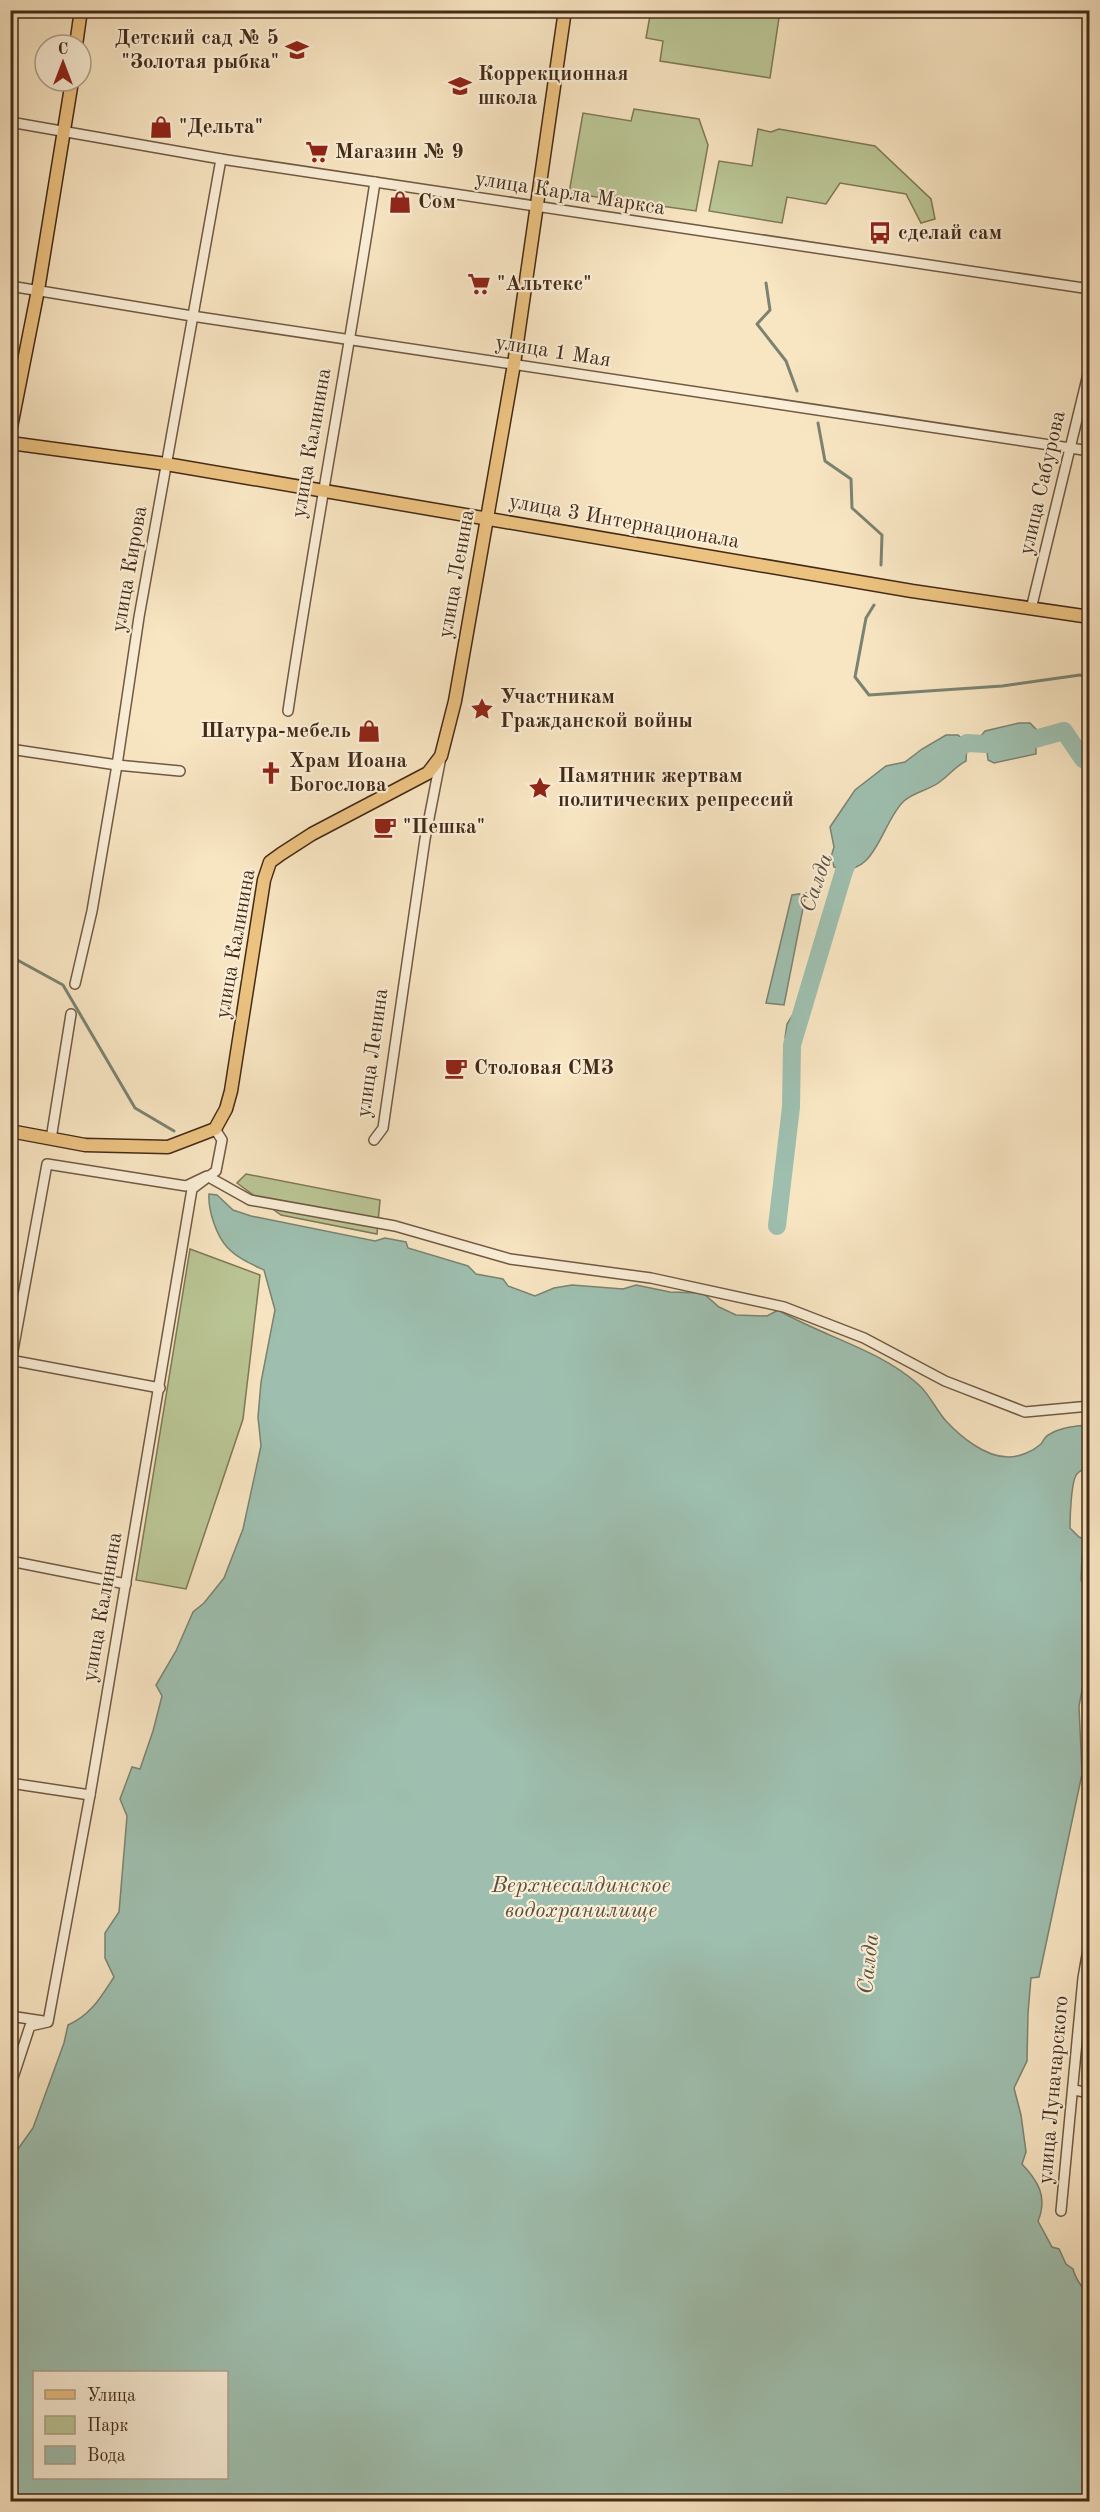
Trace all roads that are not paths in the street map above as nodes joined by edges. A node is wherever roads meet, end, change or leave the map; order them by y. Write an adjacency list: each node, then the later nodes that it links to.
1 (81, 10): 3 (main road)
2 (565, 10): 9 (main road, улица Ленина)
3 (78, 33)
4 (70, 93): 6 (main road)
5 (10, 122): 6 (street, улица Карла Маркса)
6 (64, 132): 7 (street, улица Карла Маркса); 12 (main road)
7 (220, 159): 8 (street, улица Карла Маркса); 13 (street, улица Кирова)
8 (375, 182): 9 (street, улица Карла Маркса); 14 (street, улица Калинина)
9 (536, 207): 11 (street, улица Карла Маркса); 15 (main road, улица Ленина)
10 (10, 286): 12 (street, улица 1 Мая)
11 (1089, 289)
12 (38, 290): 13 (street, улица 1 Мая); 17 (main road)
13 (192, 316): 14 (street, улица 1 Мая); 21 (street, улица Кирова)
14 (351, 340): 15 (street, улица 1 Мая); 22 (street, улица Калинина)
15 (514, 364): 19 (street, улица 1 Мая); 23 (main road, улица Ленина)
16 (1089, 366): 19 (street, улица Сабурова)
17 (10, 432)
18 (10, 443): 21 (main road, улица 3 Интернационала)
19 (1070, 448): 20 (street, улица 1 Мая); 24 (street, улица Сабурова)
20 (1089, 452)
21 (166, 464): 22 (main road, улица 3 Интернационала); 29 (street, улица Кирова)
22 (324, 493): 23 (main road, улица 3 Интернационала); 26 (street, улица Калинина)
23 (486, 519): 24 (main road, улица 3 Интернационала); 28 (main road, улица Ленина)
24 (1031, 609): 25 (main road, улица 3 Интернационала)
25 (1089, 618)
26 (288, 711)
27 (10, 749): 29 (street)
28 (441, 756): 33 (main road, улица Калинина); 36 (street, улица Ленина)
29 (117, 765): 30 (street); 31 (street, улица Кирова)
30 (180, 771)
31 (75, 984)
32 (71, 1014): 35 (street)
33 (215, 1129): 35 (main road); 37 (street, улица Калинина)
34 (10, 1131): 35 (main road)
35 (51, 1139)
36 (374, 1140)
37 (207, 1176): 38 (street); 39 (street, улица Калинина); 40 (street)
38 (11, 1362): 39 (street)
39 (160, 1388): 42 (street, улица Калинина)
40 (1089, 1406)
41 (10, 1561): 42 (street)
42 (126, 1584): 44 (street, улица Калинина)
43 (10, 1784): 44 (street)
44 (90, 1795): 47 (street, улица Калинина)
45 (1089, 1938): 49 (street, улица Луначарского)
46 (10, 2016): 47 (street)
47 (48, 2022): 48 (street)
48 (10, 2087)
49 (1074, 2090): 50 (street); 51 (street, улица Луначарского)
50 (1089, 2093)
51 (1061, 2211)

